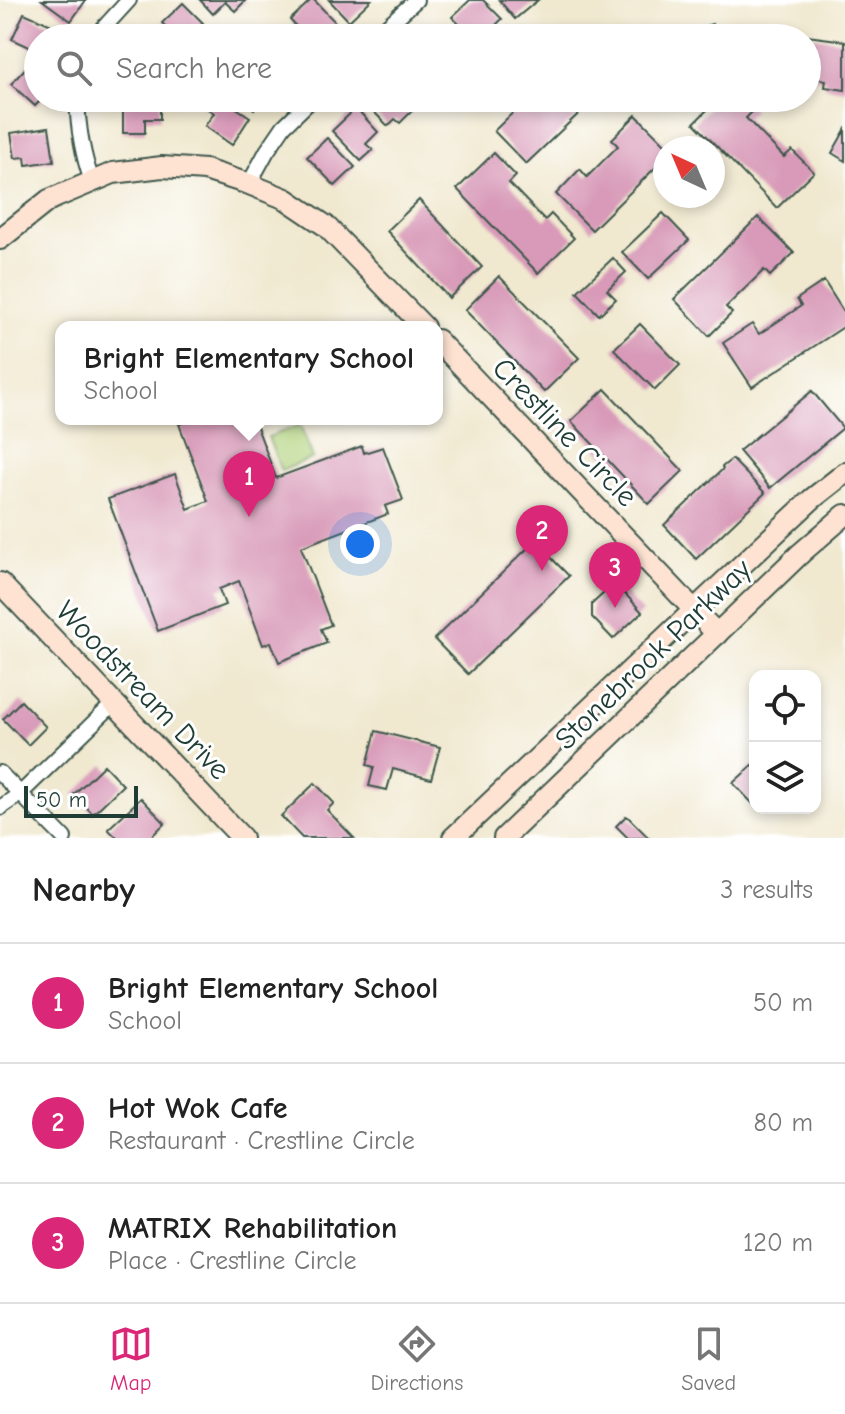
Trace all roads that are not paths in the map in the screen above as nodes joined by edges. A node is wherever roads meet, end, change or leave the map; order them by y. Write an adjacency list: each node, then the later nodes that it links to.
1 (129, 0): 3 (street)
2 (416, 0): 4 (street)
3 (107, 24)
4 (389, 24)
5 (78, 112): 7 (street)
6 (298, 112): 8 (street)
7 (92, 181): 8 (street); 9 (street)
8 (249, 184): 10 (street)
9 (0, 239)
10 (418, 321)
11 (443, 346): 15 (street, Crestline Circle)
12 (845, 473): 15 (street, Stonebrook Parkway)
13 (845, 515): 16 (street, Stonebrook Parkway)
14 (0, 583): 17 (street, Woodstream Drive)
15 (693, 611): 16 (street, Crestline Circle); 23 (street, Stonebrook Parkway)
16 (717, 634): 24 (street, Stonebrook Parkway)
17 (114, 703): 19 (street); 22 (street, Woodstream Drive)
18 (0, 773): 19 (street)
19 (20, 794): 20 (street); 21 (street)
20 (0, 808)
21 (64, 838)
22 (242, 838)
23 (453, 838)
24 (504, 838)

